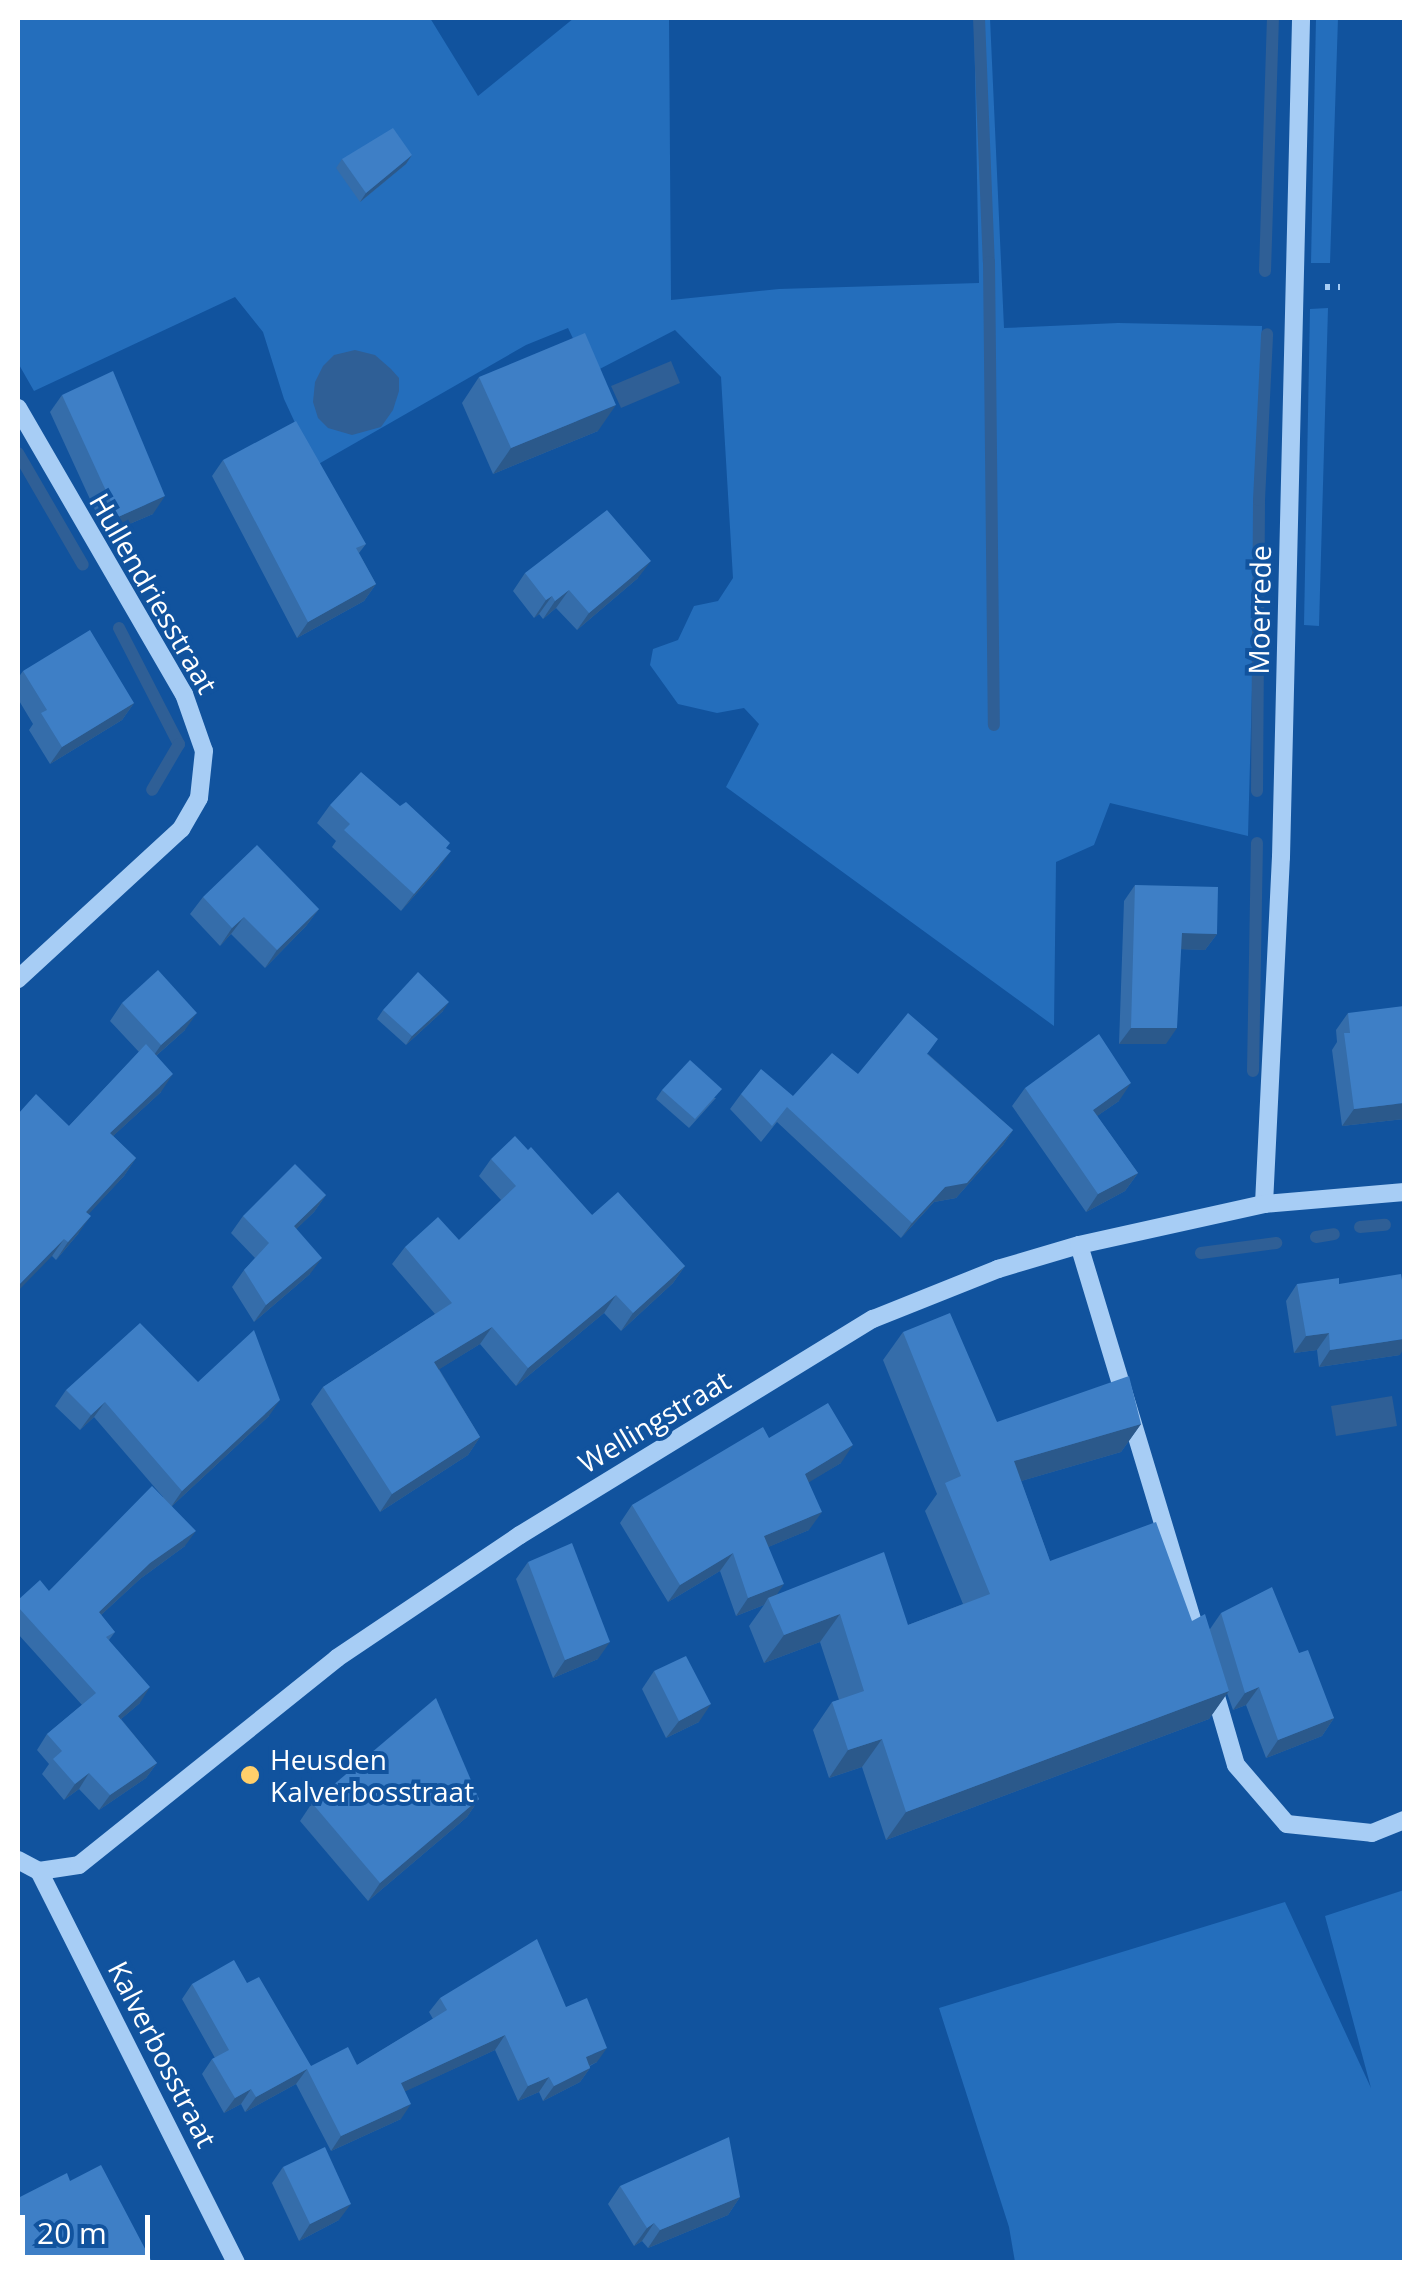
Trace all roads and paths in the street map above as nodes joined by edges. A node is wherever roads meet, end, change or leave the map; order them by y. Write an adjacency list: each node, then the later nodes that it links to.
1 (1301, 18): 5 (street, Moerrede)
2 (18, 408): 3 (street, Hullendriesstraat)
3 (18, 979)
4 (1404, 1192): 5 (street, Wellingstraat)
5 (1264, 1204): 6 (street, Wellingstraat)
6 (1079, 1246): 7 (street); 9 (street, Wellingstraat)
7 (1404, 1820)
8 (18, 1860): 9 (street)
9 (40, 1870): 10 (street, Kalverbosstraat)
10 (236, 2262)

